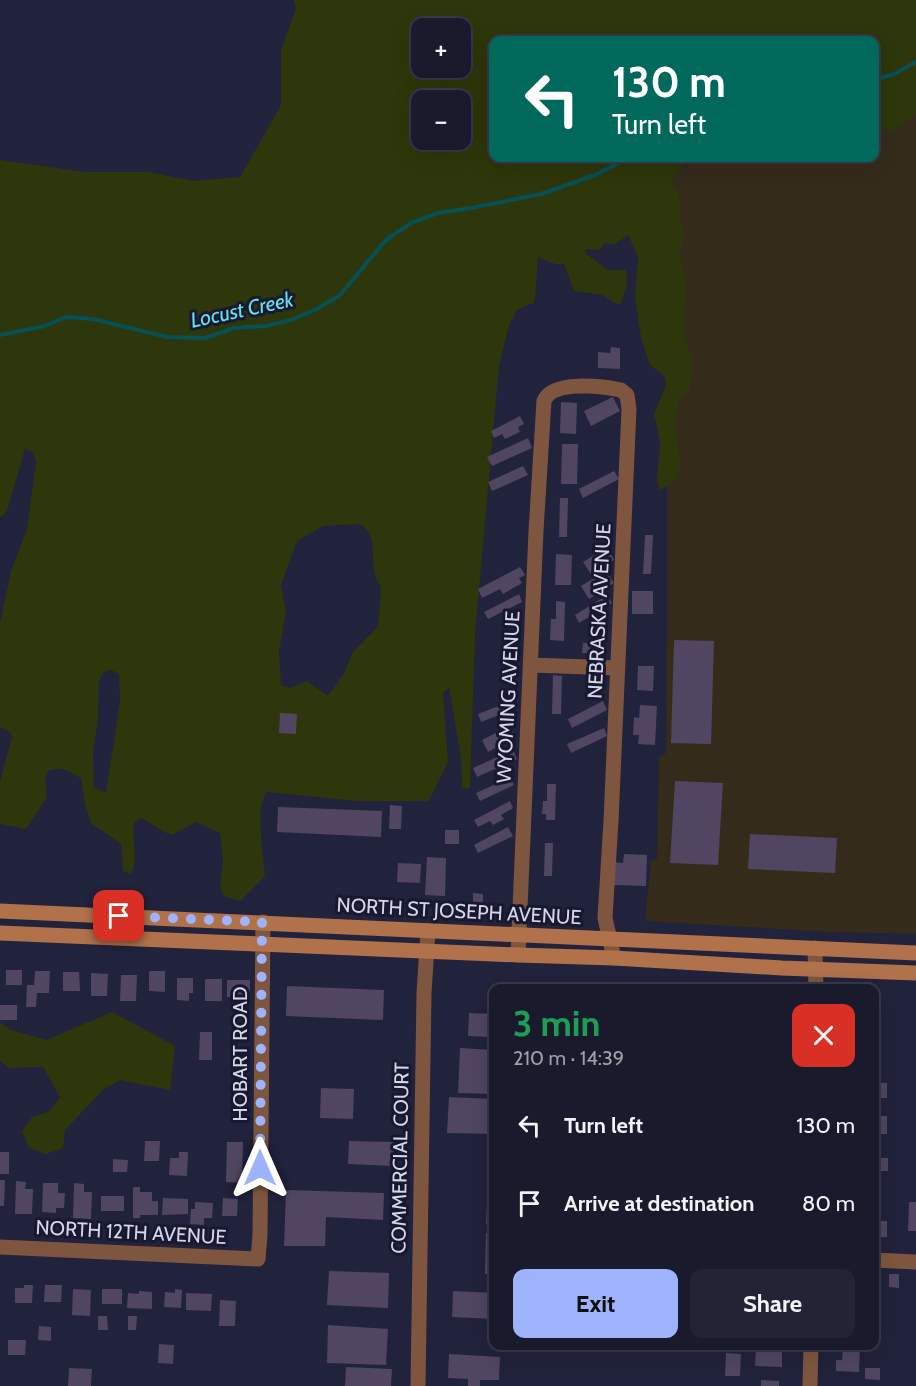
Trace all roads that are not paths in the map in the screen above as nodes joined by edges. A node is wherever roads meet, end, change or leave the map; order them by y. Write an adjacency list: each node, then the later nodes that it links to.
1 (541, 440): 2 (street, WYOMING AVENUE); 3 (street, NEBRASKA AVENUE)
2 (531, 665): 3 (street); 8 (street, WYOMING AVENUE)
3 (617, 668): 9 (street, NEBRASKA AVENUE)
4 (0, 911): 5 (main road, NORTH ST JOSEPH AVENUE)
5 (262, 922): 6 (main road, NORTH ST JOSEPH AVENUE); 10 (street, HOBART ROAD)
6 (428, 931): 8 (main road, NORTH ST JOSEPH AVENUE); 12 (street, COMMERCIAL COURT)
7 (0, 933): 10 (main road, NORTH ST JOSEPH AVENUE)
8 (517, 935): 9 (main road, NORTH ST JOSEPH AVENUE); 14 (street, WYOMING AVENUE)
9 (608, 939): 11 (main road, NORTH ST JOSEPH AVENUE); 15 (street, NEBRASKA AVENUE)
10 (262, 945): 12 (main road, NORTH ST JOSEPH AVENUE); 20 (street, HOBART ROAD)
11 (815, 948): 13 (main road, NORTH ST JOSEPH AVENUE); 16 (street)
12 (427, 952): 14 (main road, NORTH ST JOSEPH AVENUE); 24 (street, COMMERCIAL COURT)
13 (916, 953)
14 (518, 956): 15 (main road, NORTH ST JOSEPH AVENUE)
15 (614, 958): 16 (main road, NORTH ST JOSEPH AVENUE)
16 (816, 969): 17 (main road, NORTH ST JOSEPH AVENUE); 18 (street)
17 (916, 973)
18 (816, 984)
19 (0, 1247): 20 (street, NORTH 12TH AVENUE)
20 (258, 1258)
21 (879, 1260): 22 (street)
22 (916, 1262)
23 (811, 1350): 25 (street)
24 (418, 1386)
25 (810, 1386)

